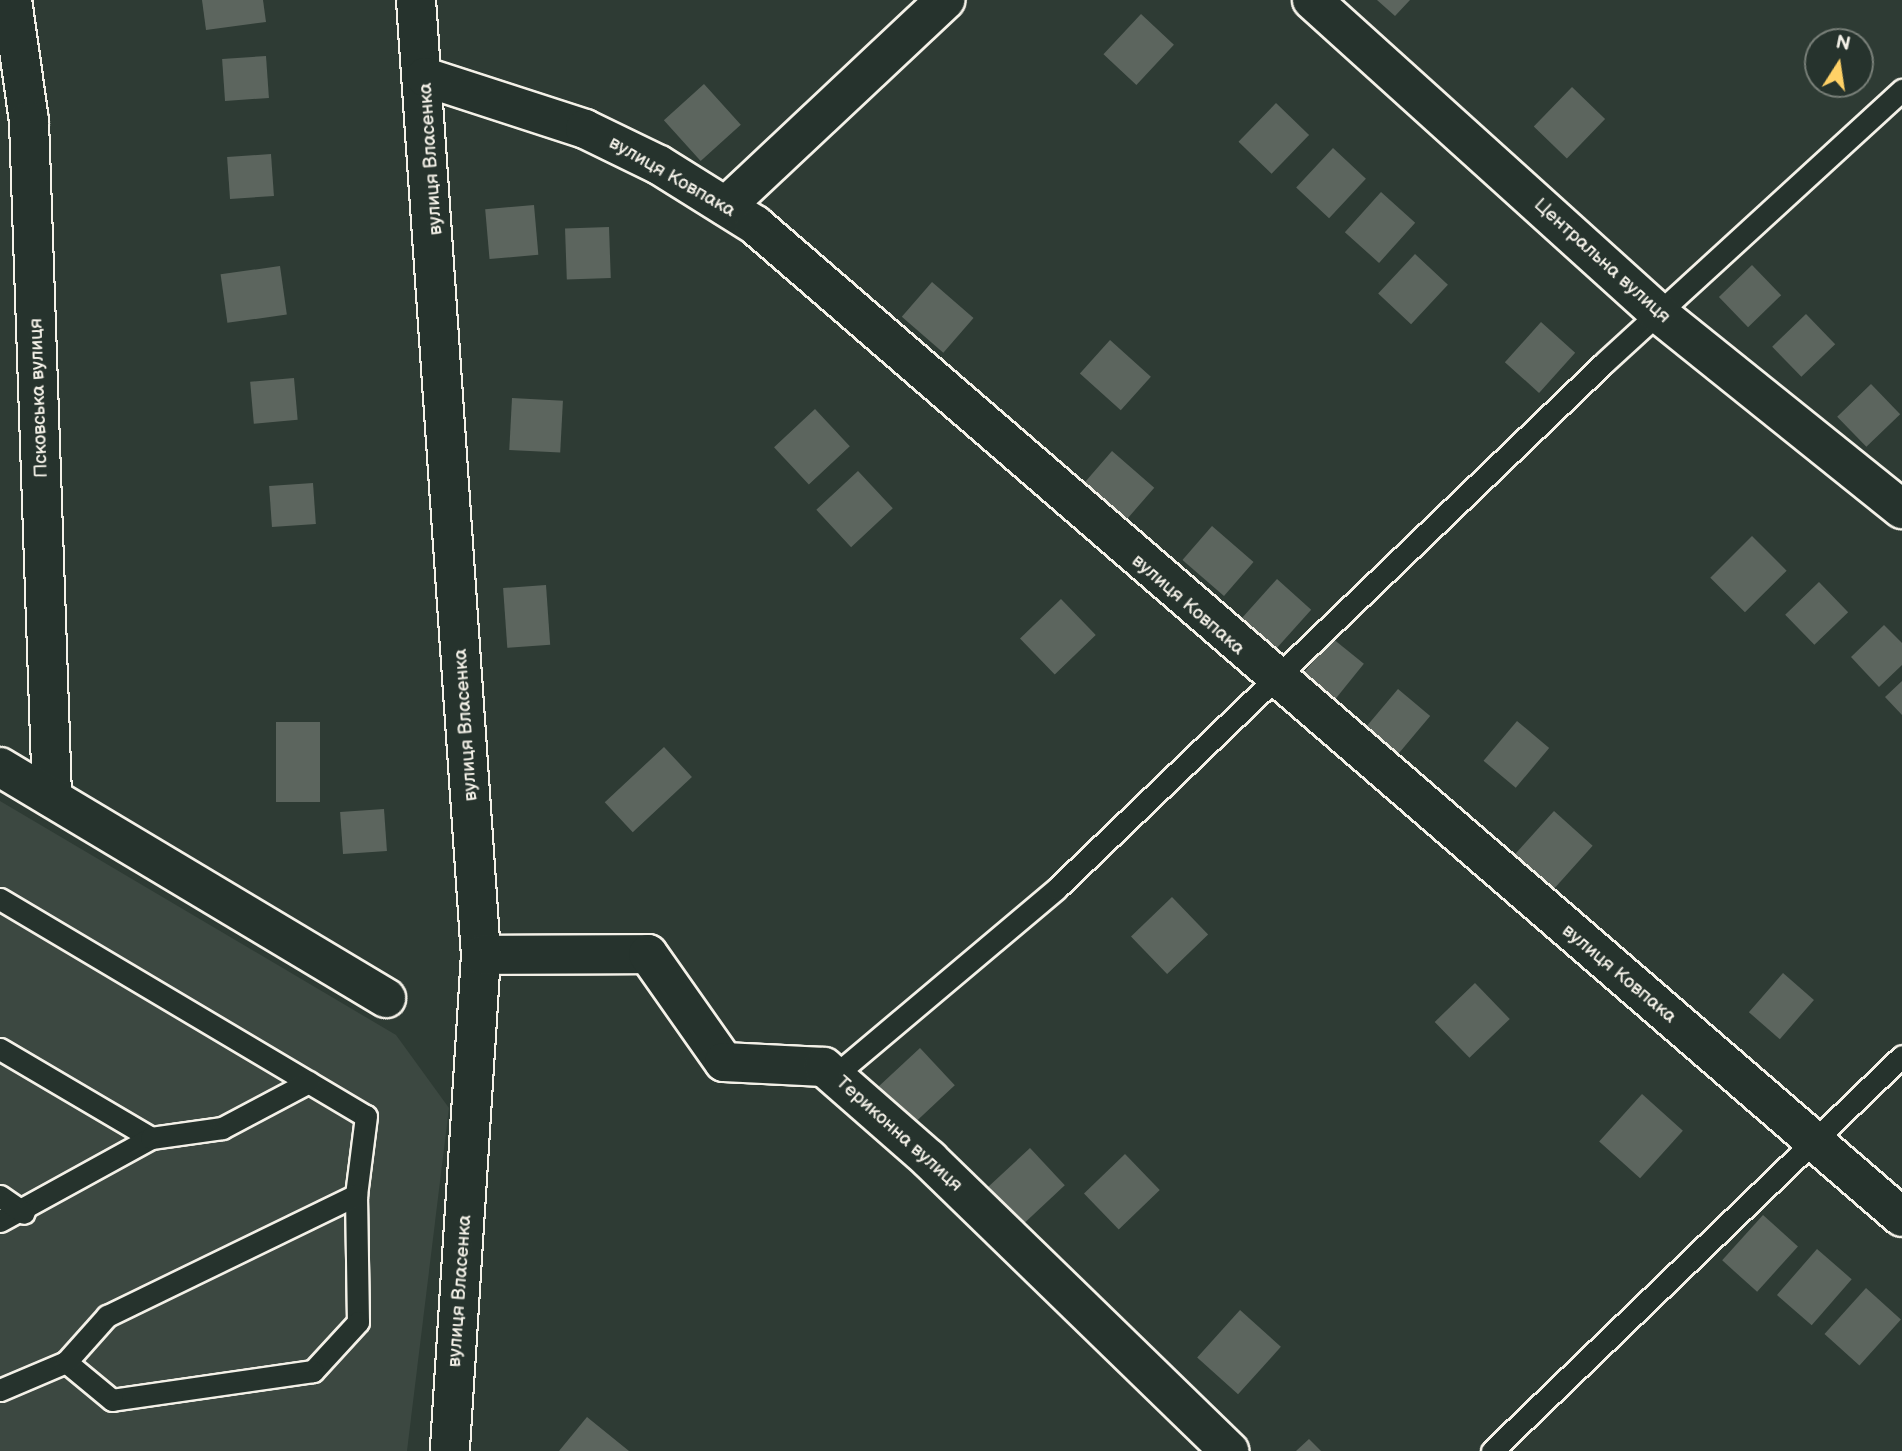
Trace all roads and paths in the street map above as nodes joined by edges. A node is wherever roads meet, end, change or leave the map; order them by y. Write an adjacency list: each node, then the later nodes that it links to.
1 (12, 0): 12 (street, Псковська вулиця)
2 (416, 0): 5 (street, вулиця Власенка)
3 (945, 0): 7 (street)
4 (1312, 0): 8 (street, Центральна вулиця)
5 (425, 77): 7 (street, вулиця Ковпака); 14 (street, вулиця Власенка)
6 (1902, 90): 8 (lane)
7 (726, 206): 10 (street, вулиця Ковпака)
8 (1658, 313): 9 (street, Центральна вулиця); 10 (lane)
9 (1902, 509)
10 (1271, 678): 18 (lane); 21 (street, вулиця Ковпака)
11 (0, 767): 12 (street)
12 (52, 798): 15 (street)
13 (0, 899): 19 (lane)
14 (481, 955): 18 (street, Териконна вулиця); 29 (street, вулиця Власенка)
15 (387, 998)
16 (0, 1049): 20 (lane)
17 (1902, 1056): 21 (lane)
18 (834, 1076): 30 (street, Териконна вулиця)
19 (309, 1082): 20 (lane); 22 (lane)
20 (151, 1138): 24 (lane)
21 (1813, 1140): 25 (street, вулиця Ковпака); 31 (lane)
22 (356, 1195): 27 (lane); 27 (lane)
23 (0, 1196): 24 (lane)
24 (24, 1213): 26 (lane)
25 (1902, 1217)
26 (0, 1221)
27 (66, 1362): 28 (lane)
28 (0, 1390)
29 (450, 1451)
30 (1229, 1451)
31 (1493, 1451)

